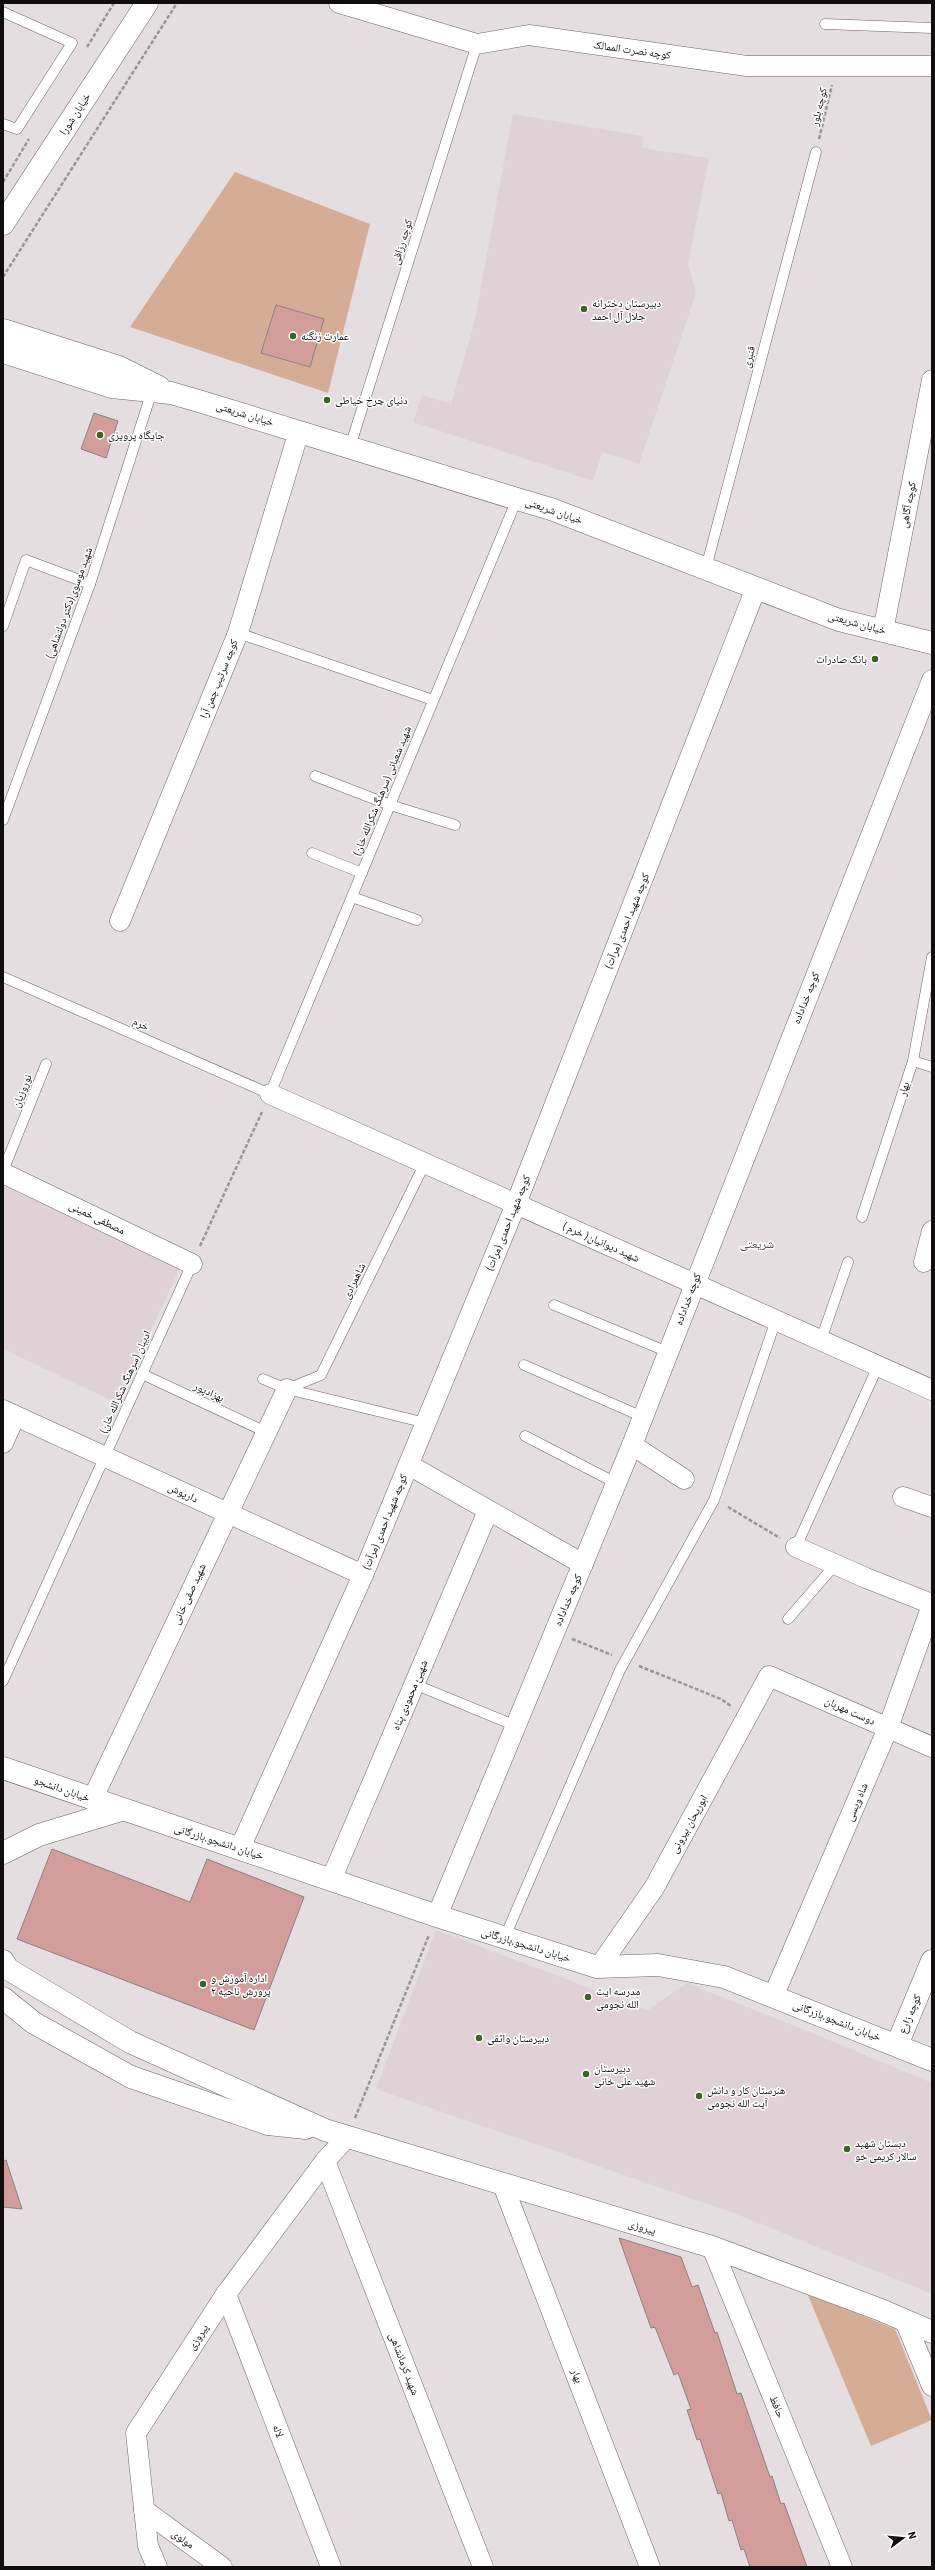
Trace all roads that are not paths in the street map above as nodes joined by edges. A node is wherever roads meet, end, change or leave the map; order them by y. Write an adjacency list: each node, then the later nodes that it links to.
1 (147, 3): 10 (main road, خیابان شورا)
2 (339, 3): 6 (street, کوچه نصرت الممالک)
3 (3, 12): 8 (lane)
4 (825, 24): 5 (lane)
5 (932, 28)
6 (477, 44): 7 (street, کوچه نصرت الممالک); 16 (lane, کوچه رزاقی)
7 (932, 66)
8 (3, 124)
9 (816, 152): 18 (lane, قنبری)
10 (3, 224)
11 (3, 330): 14 (main road, خیابان شریعتی)
12 (3, 352): 14 (main road, خیابان شریعتی)
13 (932, 380): 22 (street, کوچه آگاهی)
14 (161, 392): 15 (main road, خیابان شریعتی); 19 (lane, شهید موسوی(دکتر دولتشاهی))
15 (299, 431): 16 (main road, خیابان شریعتی); 23 (street, کوچه سرتیپ چمن آرا)
16 (350, 447): 17 (main road, خیابان شریعتی)
17 (517, 498): 18 (main road, خیابان شریعتی); 26 (lane, شهید شعبانی (سرهنگ شکرالله خان))
18 (706, 568): 20 (main road, خیابان شریعتی)
19 (90, 584): 21 (lane); 29 (lane, شهید موسوی(دکتر دولتشاهی))
20 (756, 588): 22 (main road, خیابان شریعتی); 44 (street, کوچه شهید احمدی (مرآت))
21 (3, 626)
22 (883, 631): 24 (main road, خیابان شریعتی)
23 (238, 633): 26 (lane); 35 (street, کوچه سرتیپ چمن آرا)
24 (932, 643)
25 (932, 680): 50 (street, کوچه خداداده)
26 (433, 700): 28 (lane, شهید شعبانی (سرهنگ شکرالله خان))
27 (315, 776): 28 (lane)
28 (390, 805): 30 (lane); 32 (lane, شهید شعبانی (سرهنگ شکرالله خان))
29 (3, 820)
30 (455, 825)
31 (312, 853): 32 (lane)
32 (362, 873): 33 (lane, شهید شعبانی (سرهنگ شکرالله خان))
33 (352, 897): 34 (lane); 41 (lane, شهید شعبانی (سرهنگ شکرالله خان))
34 (417, 920)
35 (120, 921)
36 (932, 957): 38 (lane, بهار)
37 (3, 977): 41 (lane, خرم)
38 (913, 1061): 40 (lane); 45 (lane, بهار)
39 (46, 1064): 43 (lane, نوروزیان)
40 (932, 1067)
41 (270, 1094): 42 (street, شهید دیوانیان( خرم ))
42 (425, 1163): 44 (street, شهید دیوانیان( خرم )); 59 (lane, شاهمرادی)
43 (3, 1172): 49 (street, مصطفی خمینی)
44 (516, 1204): 50 (street, شهید دیوانیان( خرم )); 63 (street, کوچه شهید احمدی (مرآت))
45 (862, 1217)
46 (932, 1231): 48 (street)
47 (848, 1262): 53 (lane)
48 (924, 1262)
49 (192, 1264): 57 (lane, ادیبان (سرهنگ شکرالله خان))
50 (694, 1283): 52 (street, شهید دیوانیان( خرم )); 54 (street, کوچه خداداده)
51 (554, 1304): 54 (lane)
52 (776, 1320): 53 (street, شهید دیوانیان( خرم )); 95 (lane)
53 (822, 1340): 56 (street, شهید دیوانیان( خرم ))
54 (668, 1352): 62 (street, کوچه خداداده)
55 (524, 1365): 62 (lane)
56 (878, 1366): 60 (street, شهید دیوانیان( خرم )); 76 (lane)
57 (142, 1374): 64 (lane, بهزادپور); 68 (lane, ادیبان (سرهنگ شکرالله خان))
58 (263, 1379): 59 (lane)
59 (287, 1389): 63 (lane); 64 (street, شهید صفی خانی)
60 (932, 1390)
61 (9, 1413): 66 (street); 68 (street, داریوش)
62 (643, 1417): 67 (street, کوچه خداداده)
63 (426, 1423): 69 (street, کوچه شهید احمدی (مرآت))
64 (266, 1432): 75 (street, شهید صفی خانی)
65 (525, 1436): 71 (lane)
66 (3, 1443)
67 (632, 1445): 70 (street); 71 (street, کوچه خداداده)
68 (104, 1457): 75 (street, داریوش); 83 (lane, ادیبان (سرهنگ شکرالله خان))
69 (409, 1465): 74 (street); 79 (street, کوچه شهید احمدی (مرآت))
70 (684, 1478)
71 (616, 1484): 77 (street, کوچه خداداده)
72 (903, 1497): 73 (street)
73 (932, 1508)
74 (488, 1511): 77 (street); 84 (street, شهیئ محمودی پناه)
75 (228, 1513): 79 (street, داریوش); 89 (street, شهید صفی خانی)
76 (796, 1547): 78 (street)
77 (583, 1564): 85 (street, کوچه خداداده)
78 (835, 1565): 80 (street); 81 (lane)
79 (363, 1575): 91 (street, کوچه شهید احمدی (مرآت))
80 (932, 1604): 86 (street, شاه ویسی)
81 (788, 1619)
82 (769, 1676): 86 (street, دوست مهربان); 98 (street, ابوریحان بیرونی)
83 (3, 1681)
84 (414, 1684): 85 (lane); 93 (street, شهیئ محمودی پناه)
85 (516, 1726): 94 (street, کوچه خداداده)
86 (888, 1728): 87 (street, دوست مهربان); 99 (street, شاه ویسی)
87 (932, 1747)
88 (3, 1768): 89 (main road, خیابان دانشجو)
89 (92, 1800): 90 (main road, خیابان دانشجو)
90 (121, 1810): 91 (main road, خیابان دانشجو.بازرگانی); 92 (main road)
91 (240, 1848): 93 (main road, خیابان دانشجو.بازرگانی)
92 (3, 1854)
93 (331, 1880): 94 (main road, خیابان دانشجو.بازرگانی)
94 (437, 1916): 95 (main road, خیابان دانشجو.بازرگانی)
95 (504, 1939): 98 (main road, خیابان دانشجو.بازرگانی)
96 (3, 1961): 103 (main road)
97 (932, 1961): 101 (main road, کوچه زارع)
98 (599, 1967): 99 (main road, خیابان دانشجو.بازرگانی)
99 (773, 1997): 101 (main road, خیابان دانشجو.بازرگانی)
100 (3, 1998): 103 (main road)
101 (897, 2045): 102 (main road, خیابان دانشجو.بازرگانی)
102 (932, 2060)
103 (325, 2130): 104 (main road, پیروزی)
104 (347, 2137): 105 (street, پیروزی); 106 (main road, پیروزی)
105 (325, 2162): 108 (street, پیروزی); 116 (street, شهید کرمانشاهی)
106 (503, 2185): 107 (main road, پیروزی); 117 (street, بهار)
107 (712, 2247): 109 (main road, پیروزی); 118 (street, حافظ)
108 (226, 2294): 112 (street, پیروزی); 115 (street, لاله)
109 (905, 2321): 110 (main road, پیروزی); 111 (street)
110 (932, 2332)
111 (932, 2386)
112 (144, 2510): 113 (street, پیروزی); 114 (street, مولوی)
113 (157, 2567)
114 (222, 2567)
115 (331, 2567)
116 (483, 2567)
117 (650, 2567)
118 (842, 2567)

